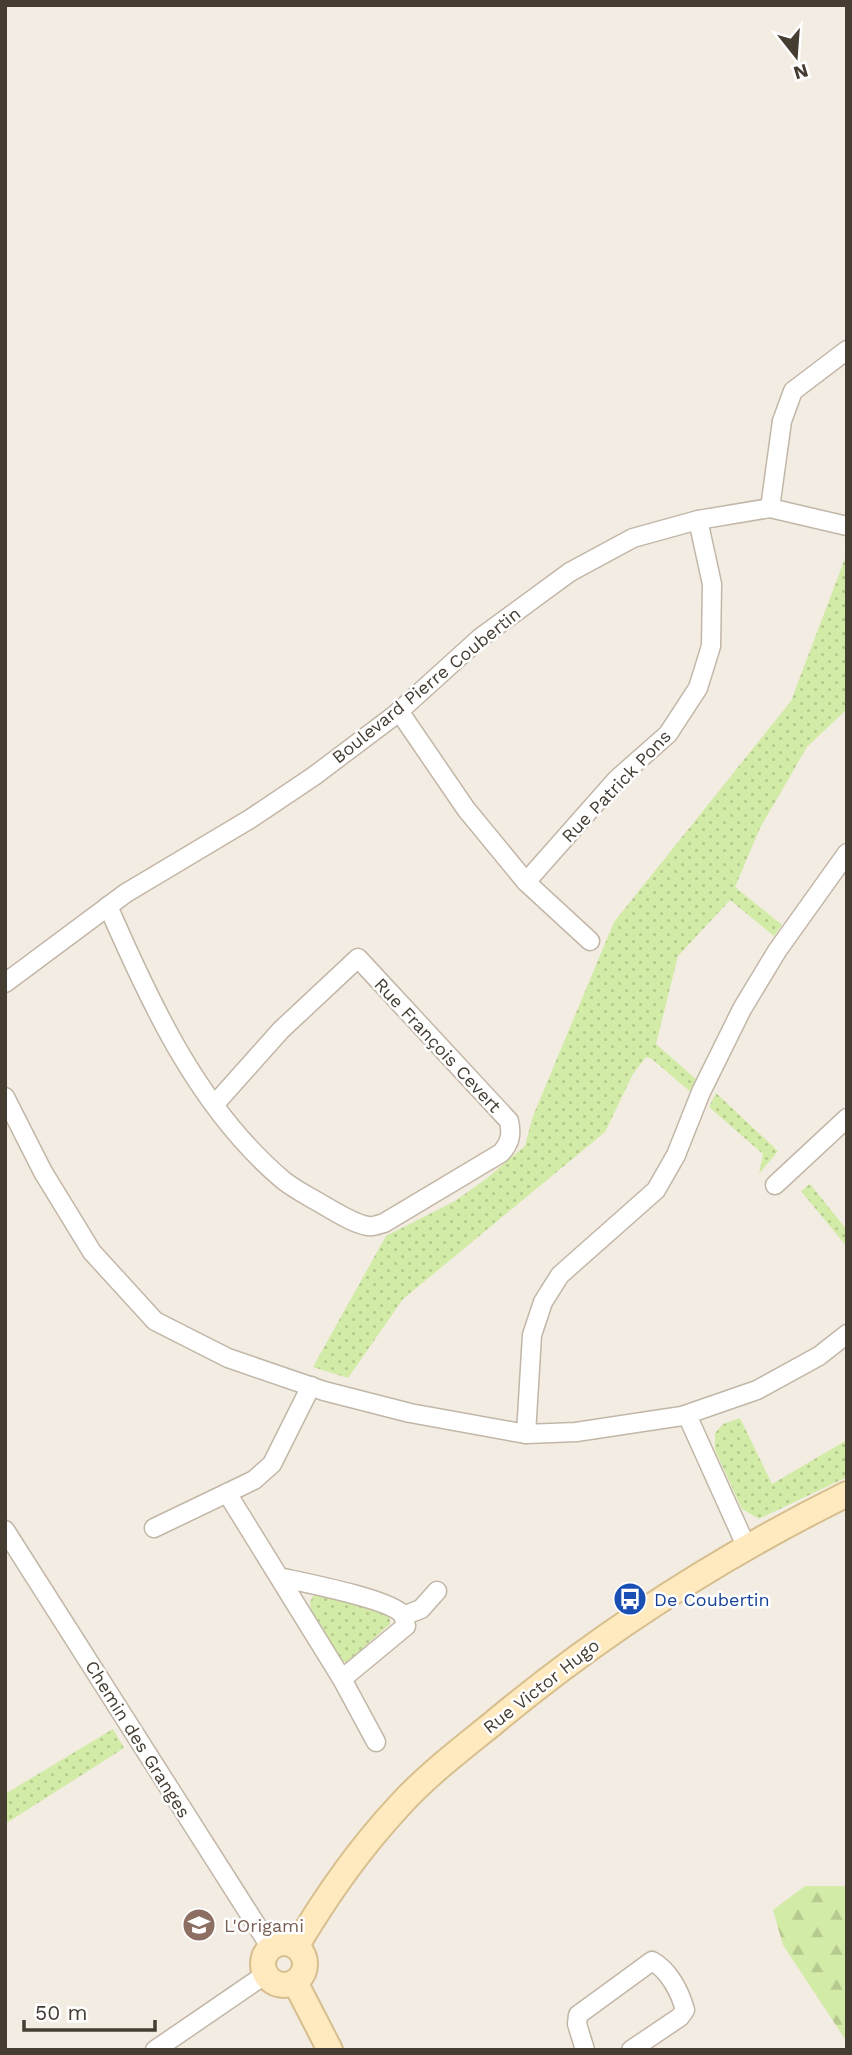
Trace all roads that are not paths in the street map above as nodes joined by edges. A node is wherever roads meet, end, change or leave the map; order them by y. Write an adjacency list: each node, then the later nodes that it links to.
1 (847, 350): 2 (street)
2 (770, 508): 3 (street, Boulevard Pierre Coubertin); 4 (street, Boulevard Pierre Coubertin)
3 (698, 520): 5 (street, Boulevard Pierre Coubertin); 7 (street, Rue Patrick Pons)
4 (847, 526)
5 (399, 711): 7 (street); 8 (street, Boulevard Pierre Coubertin)
6 (847, 853): 18 (street)
7 (526, 882): 9 (street)
8 (108, 906): 10 (street, Boulevard Pierre Coubertin); 12 (street, Rue François Cevert)
9 (590, 940)
10 (5, 982)
11 (5, 1097): 16 (street)
12 (215, 1104): 12 (street, Rue François Cevert)
13 (847, 1118): 14 (street)
14 (775, 1185)
15 (847, 1334): 17 (street)
16 (311, 1386): 18 (street); 19 (street)
17 (687, 1415): 18 (street); 23 (street)
18 (526, 1434)
19 (227, 1493): 21 (street); 24 (street)
20 (847, 1494): 23 (street, Rue Victor Hugo)
21 (154, 1528)
22 (5, 1530): 30 (street, Chemin des Granges)
23 (747, 1548): 29 (street, Rue Victor Hugo)
24 (279, 1577): 26 (street); 27 (street)
25 (437, 1591): 26 (street)
26 (403, 1616): 27 (street)
27 (342, 1679): 28 (street)
28 (376, 1742)
29 (296, 1947): 30 (street); 32 (street)
30 (271, 1948): 31 (street)
31 (266, 1974): 32 (street); 33 (street)
32 (295, 1982): 34 (street)
33 (155, 2050)
34 (330, 2050)
35 (585, 2050): 36 (street)
36 (631, 2050)

